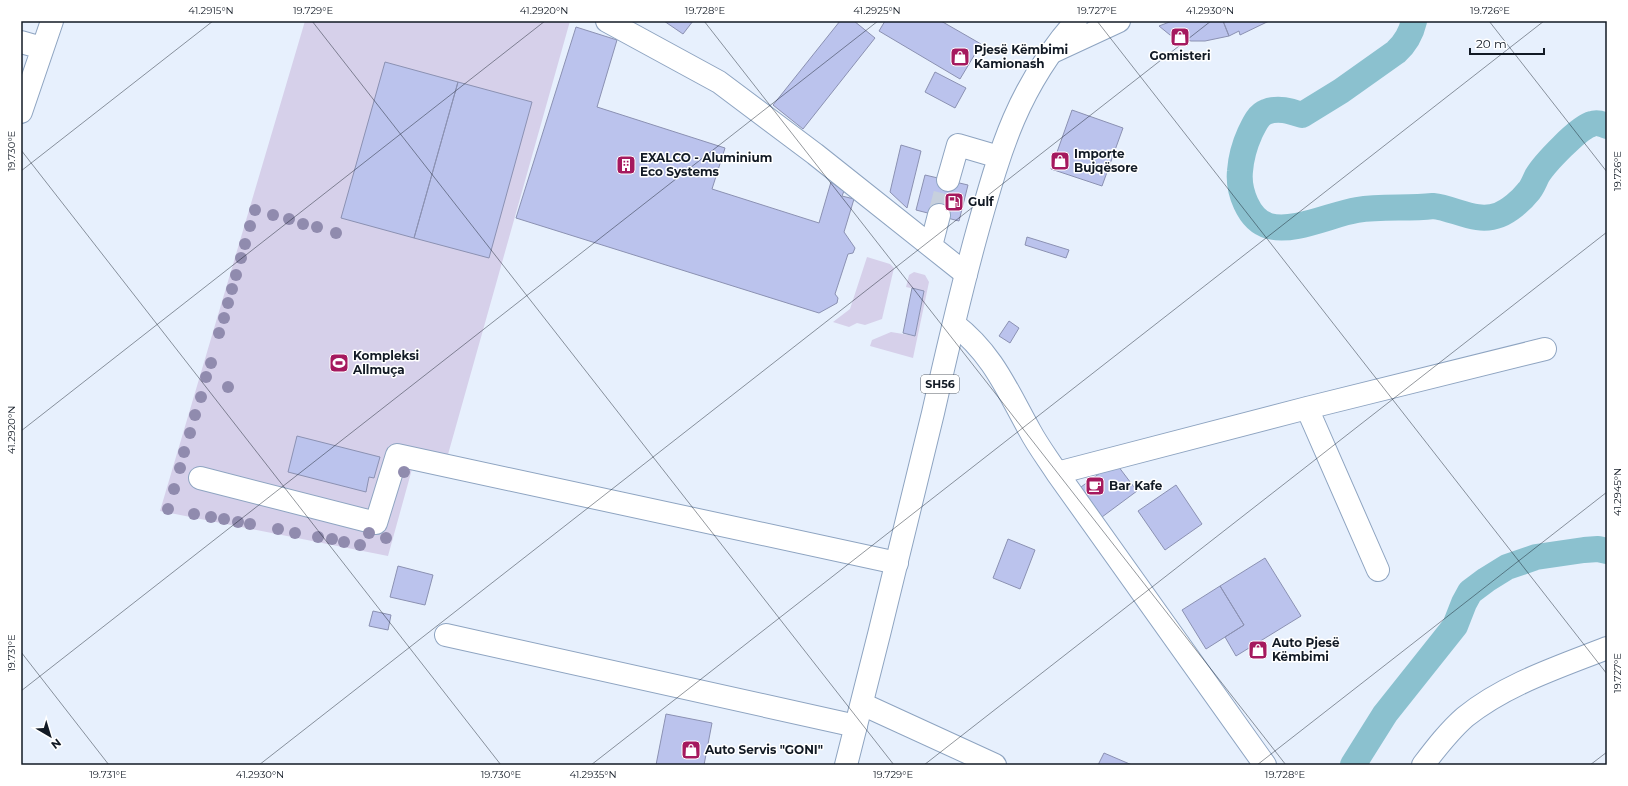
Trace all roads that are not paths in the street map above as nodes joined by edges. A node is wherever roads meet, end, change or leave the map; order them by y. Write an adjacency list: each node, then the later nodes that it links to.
1 (52, 21): 6 (street)
2 (607, 21): 12 (street)
3 (1076, 21): 7 (street, SH56)
4 (1119, 21): 7 (street)
5 (21, 42): 6 (street)
6 (42, 48): 8 (street)
7 (1050, 53): 9 (street, SH56)
8 (21, 112)
9 (999, 157): 10 (street); 13 (street, SH56)
10 (948, 180)
11 (939, 215): 12 (street)
12 (931, 246): 13 (street)
13 (966, 274): 14 (street, SH56)
14 (954, 324): 17 (street); 19 (street, SH56)
15 (1545, 349): 16 (street)
16 (1307, 408): 17 (street); 20 (street)
17 (1057, 473): 27 (street)
18 (200, 478): 19 (street)
19 (897, 563): 23 (street, SH56)
20 (1378, 570)
21 (446, 635): 24 (street)
22 (1607, 648): 28 (street)
23 (862, 704): 24 (street, SH56); 26 (street)
24 (856, 726): 25 (street, SH56)
25 (846, 765)
26 (995, 765)
27 (1264, 765)
28 (1423, 765)

